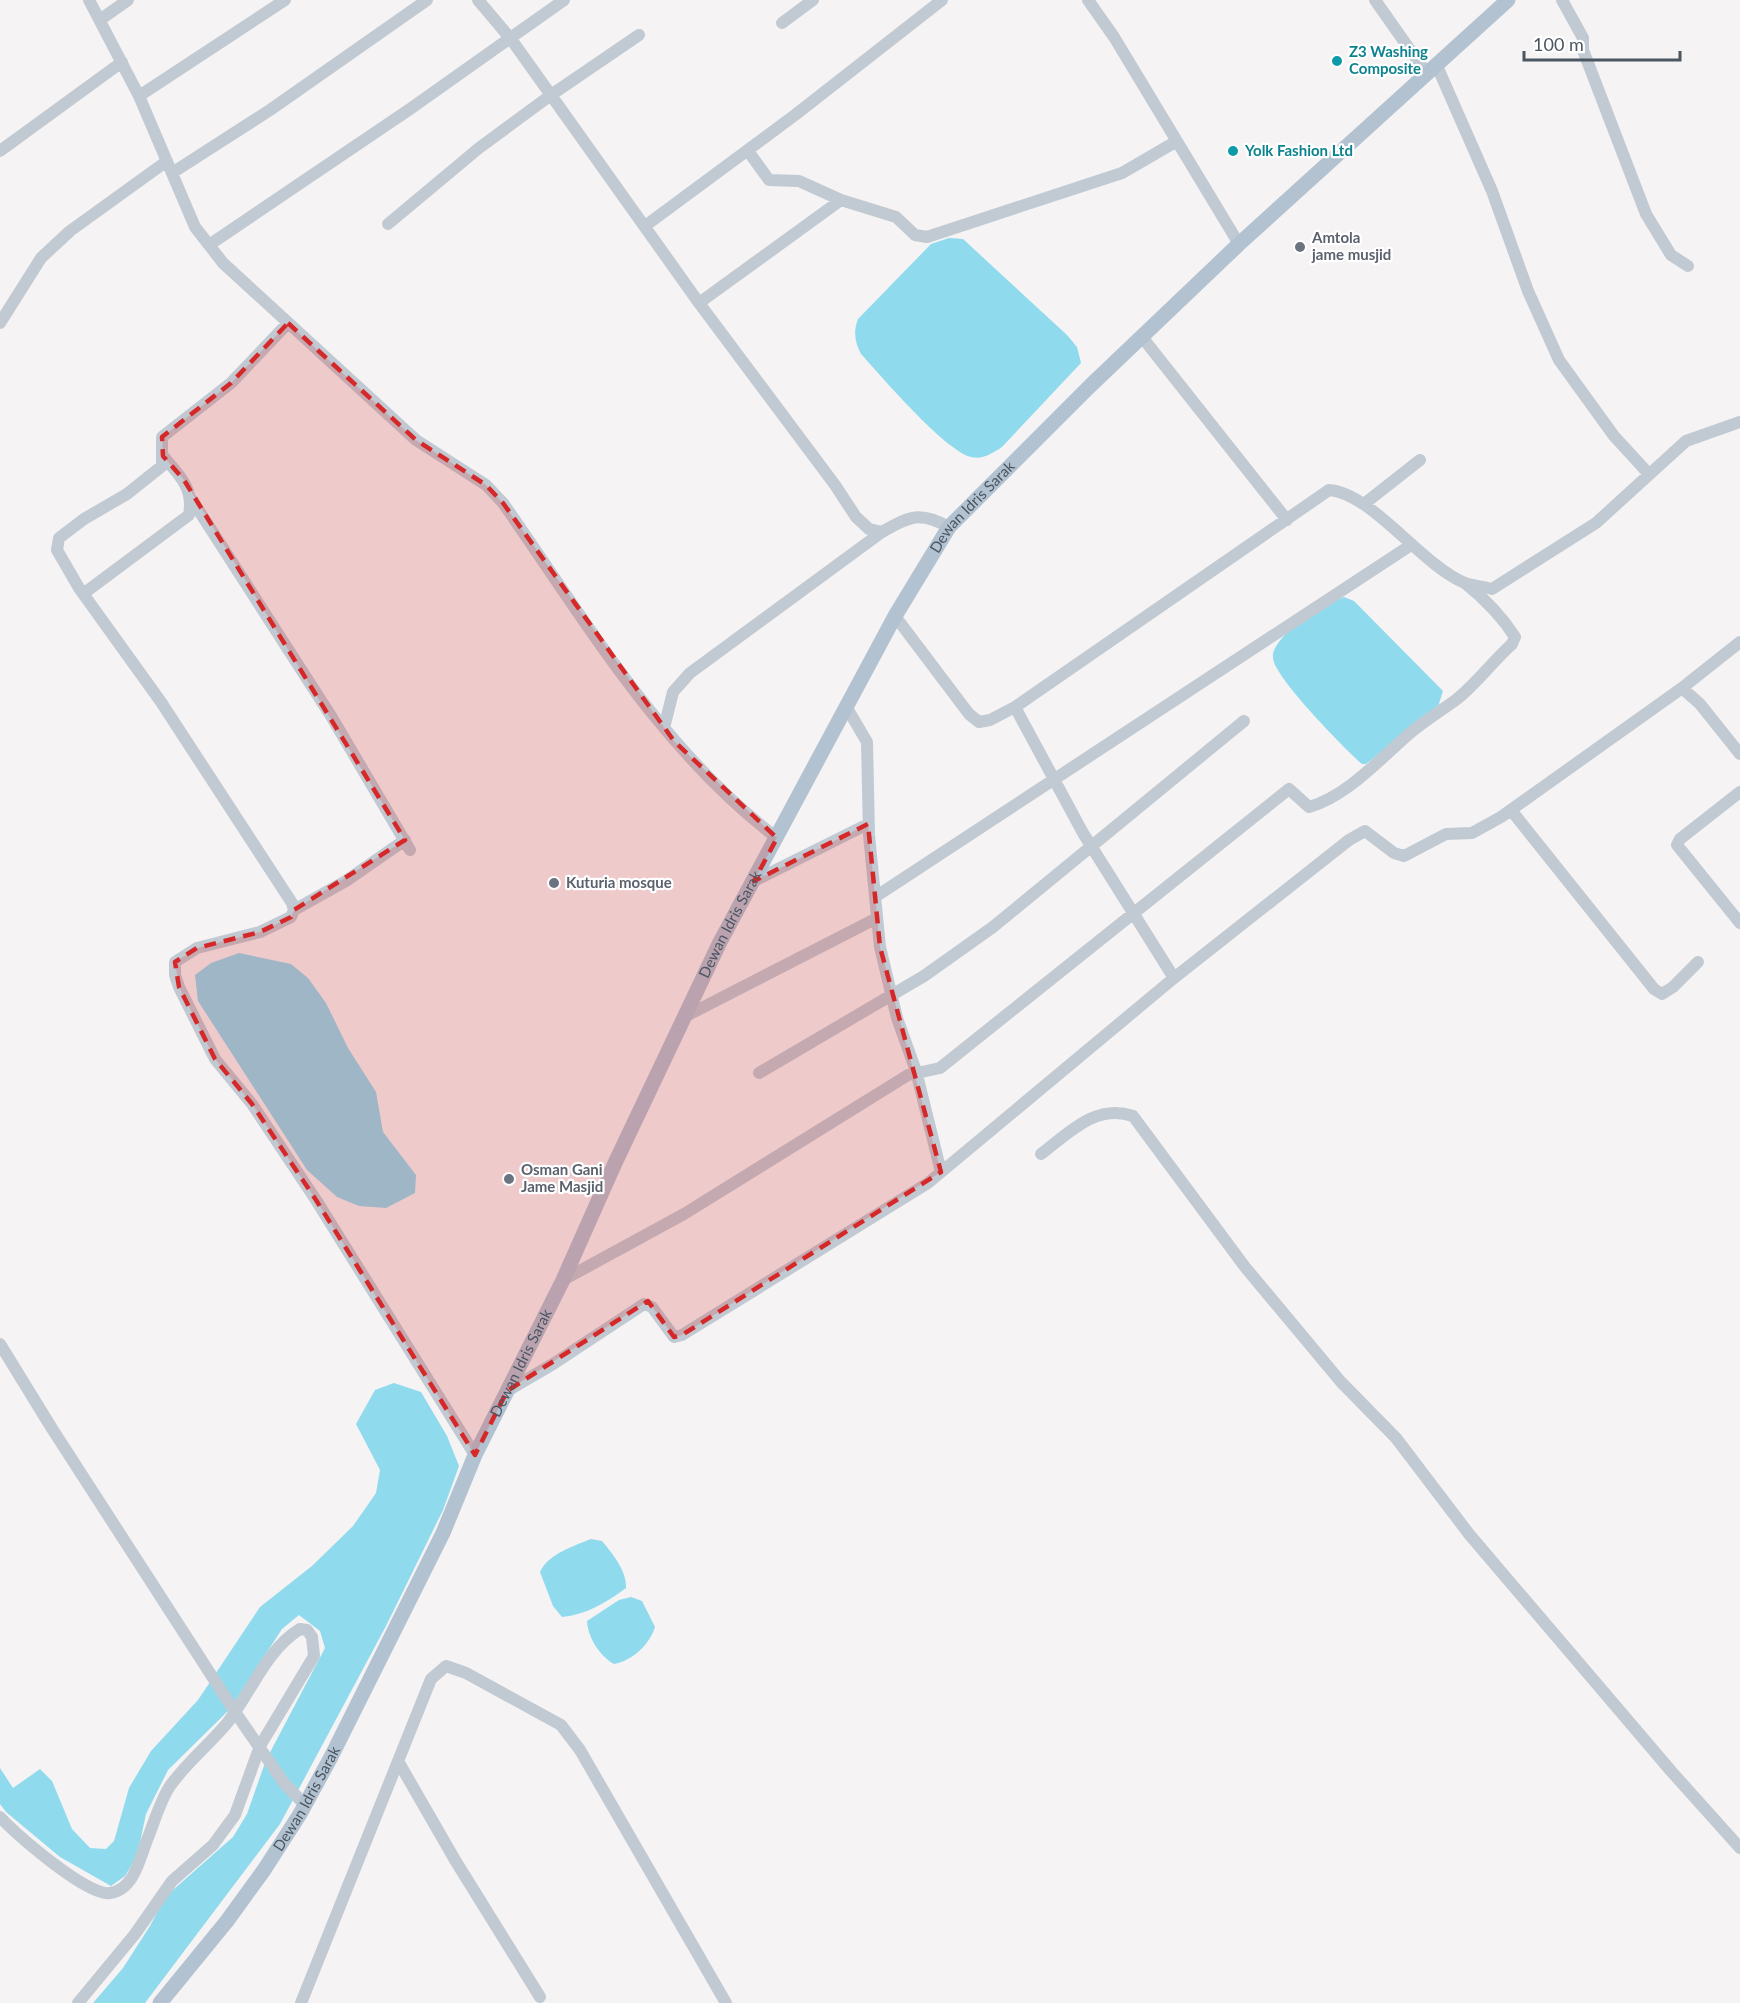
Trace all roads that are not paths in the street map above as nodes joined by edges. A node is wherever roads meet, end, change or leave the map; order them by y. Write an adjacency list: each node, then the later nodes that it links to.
1 (89, 0): 13 (street)
2 (128, 0): 13 (street)
3 (285, 0): 20 (street)
4 (427, 0): 24 (street)
5 (478, 0): 16 (street)
6 (564, 0): 16 (street)
7 (813, 0): 14 (street)
8 (942, 0): 23 (street)
9 (1088, 0): 21 (street)
10 (1375, 0): 18 (street)
11 (1508, 0): 18 (main road, Dewan Idris Sarak)
12 (1562, 0): 30 (street)
13 (101, 19): 17 (street)
14 (782, 23)
15 (639, 35): 19 (street)
16 (511, 39): 19 (street); 29 (street)
17 (122, 62): 20 (street); 22 (street)
18 (1432, 70): 28 (main road, Dewan Idris Sarak); 38 (street)
19 (551, 95): 26 (street); 27 (street)
20 (139, 96): 24 (street)
21 (1177, 141): 25 (street); 28 (street)
22 (0, 151)
23 (747, 151): 25 (street); 27 (street)
24 (170, 167): 29 (street); 32 (street)
25 (841, 200): 31 (street)
26 (388, 224)
27 (645, 226): 31 (street)
28 (1239, 244): 34 (main road, Dewan Idris Sarak)
29 (209, 245): 33 (street)
30 (1688, 266)
31 (699, 303): 43 (street)
32 (0, 323)
33 (288, 323): 36 (street); 55 (street)
34 (1142, 337): 41 (street); 42 (main road, Dewan Idris Sarak)
35 (1740, 422): 38 (street)
36 (164, 456): 39 (street); 47 (street)
37 (1420, 460): 40 (street)
38 (1648, 473): 46 (street)
39 (192, 500): 47 (street); 65 (street)
40 (1364, 504): 41 (street); 44 (street)
41 (1287, 520): 52 (street)
42 (949, 527): 43 (street); 49 (main road, Dewan Idris Sarak)
43 (882, 532): 55 (street)
44 (1411, 545): 45 (street); 57 (street)
45 (1465, 583): 46 (street); 48 (street)
46 (1492, 589): 48 (street)
47 (83, 594): 65 (street)
48 (1488, 602): 66 (street)
49 (895, 616): 52 (street); 53 (main road, Dewan Idris Sarak)
50 (1740, 642): 51 (street)
51 (1682, 688): 56 (street); 59 (street)
52 (1015, 707): 57 (street)
53 (847, 708): 60 (street); 61 (main road, Dewan Idris Sarak)
54 (1244, 722): 62 (street)
55 (664, 728): 61 (street)
56 (1740, 754)
57 (1055, 780): 62 (street); 64 (street)
58 (1740, 792): 68 (street)
59 (1511, 810): 69 (street); 70 (street)
60 (868, 824): 63 (street); 64 (street)
61 (777, 837): 63 (main road, Dewan Idris Sarak)
62 (1091, 846): 66 (street); 71 (street)
63 (754, 880): 72 (main road, Dewan Idris Sarak)
64 (875, 897): 67 (street)
65 (294, 910): 80 (street)
66 (1132, 914): 70 (street); 73 (street)
67 (877, 918): 71 (street); 72 (street)
68 (1740, 923)
69 (1698, 962)
70 (1174, 978): 76 (street)
71 (892, 996): 73 (street); 74 (street)
72 (684, 1017): 77 (main road, Dewan Idris Sarak)
73 (916, 1071): 76 (street); 77 (street)
74 (759, 1073)
75 (1041, 1154): 86 (street)
76 (941, 1172): 79 (street)
77 (563, 1280): 79 (main road, Dewan Idris Sarak)
78 (0, 1344): 81 (street)
79 (507, 1391): 80 (main road, Dewan Idris Sarak)
80 (475, 1455): 84 (main road, Dewan Idris Sarak)
81 (235, 1712): 82 (street); 82 (street); 85 (street)
82 (260, 1746): 84 (street); 88 (street)
83 (398, 1761): 87 (street); 90 (street); 91 (street)
84 (305, 1805): 89 (main road, Dewan Idris Sarak)
85 (0, 1817)
86 (1740, 1848)
87 (540, 1997)
88 (78, 2003)
89 (160, 2003)
90 (301, 2003)
91 (726, 2003)

